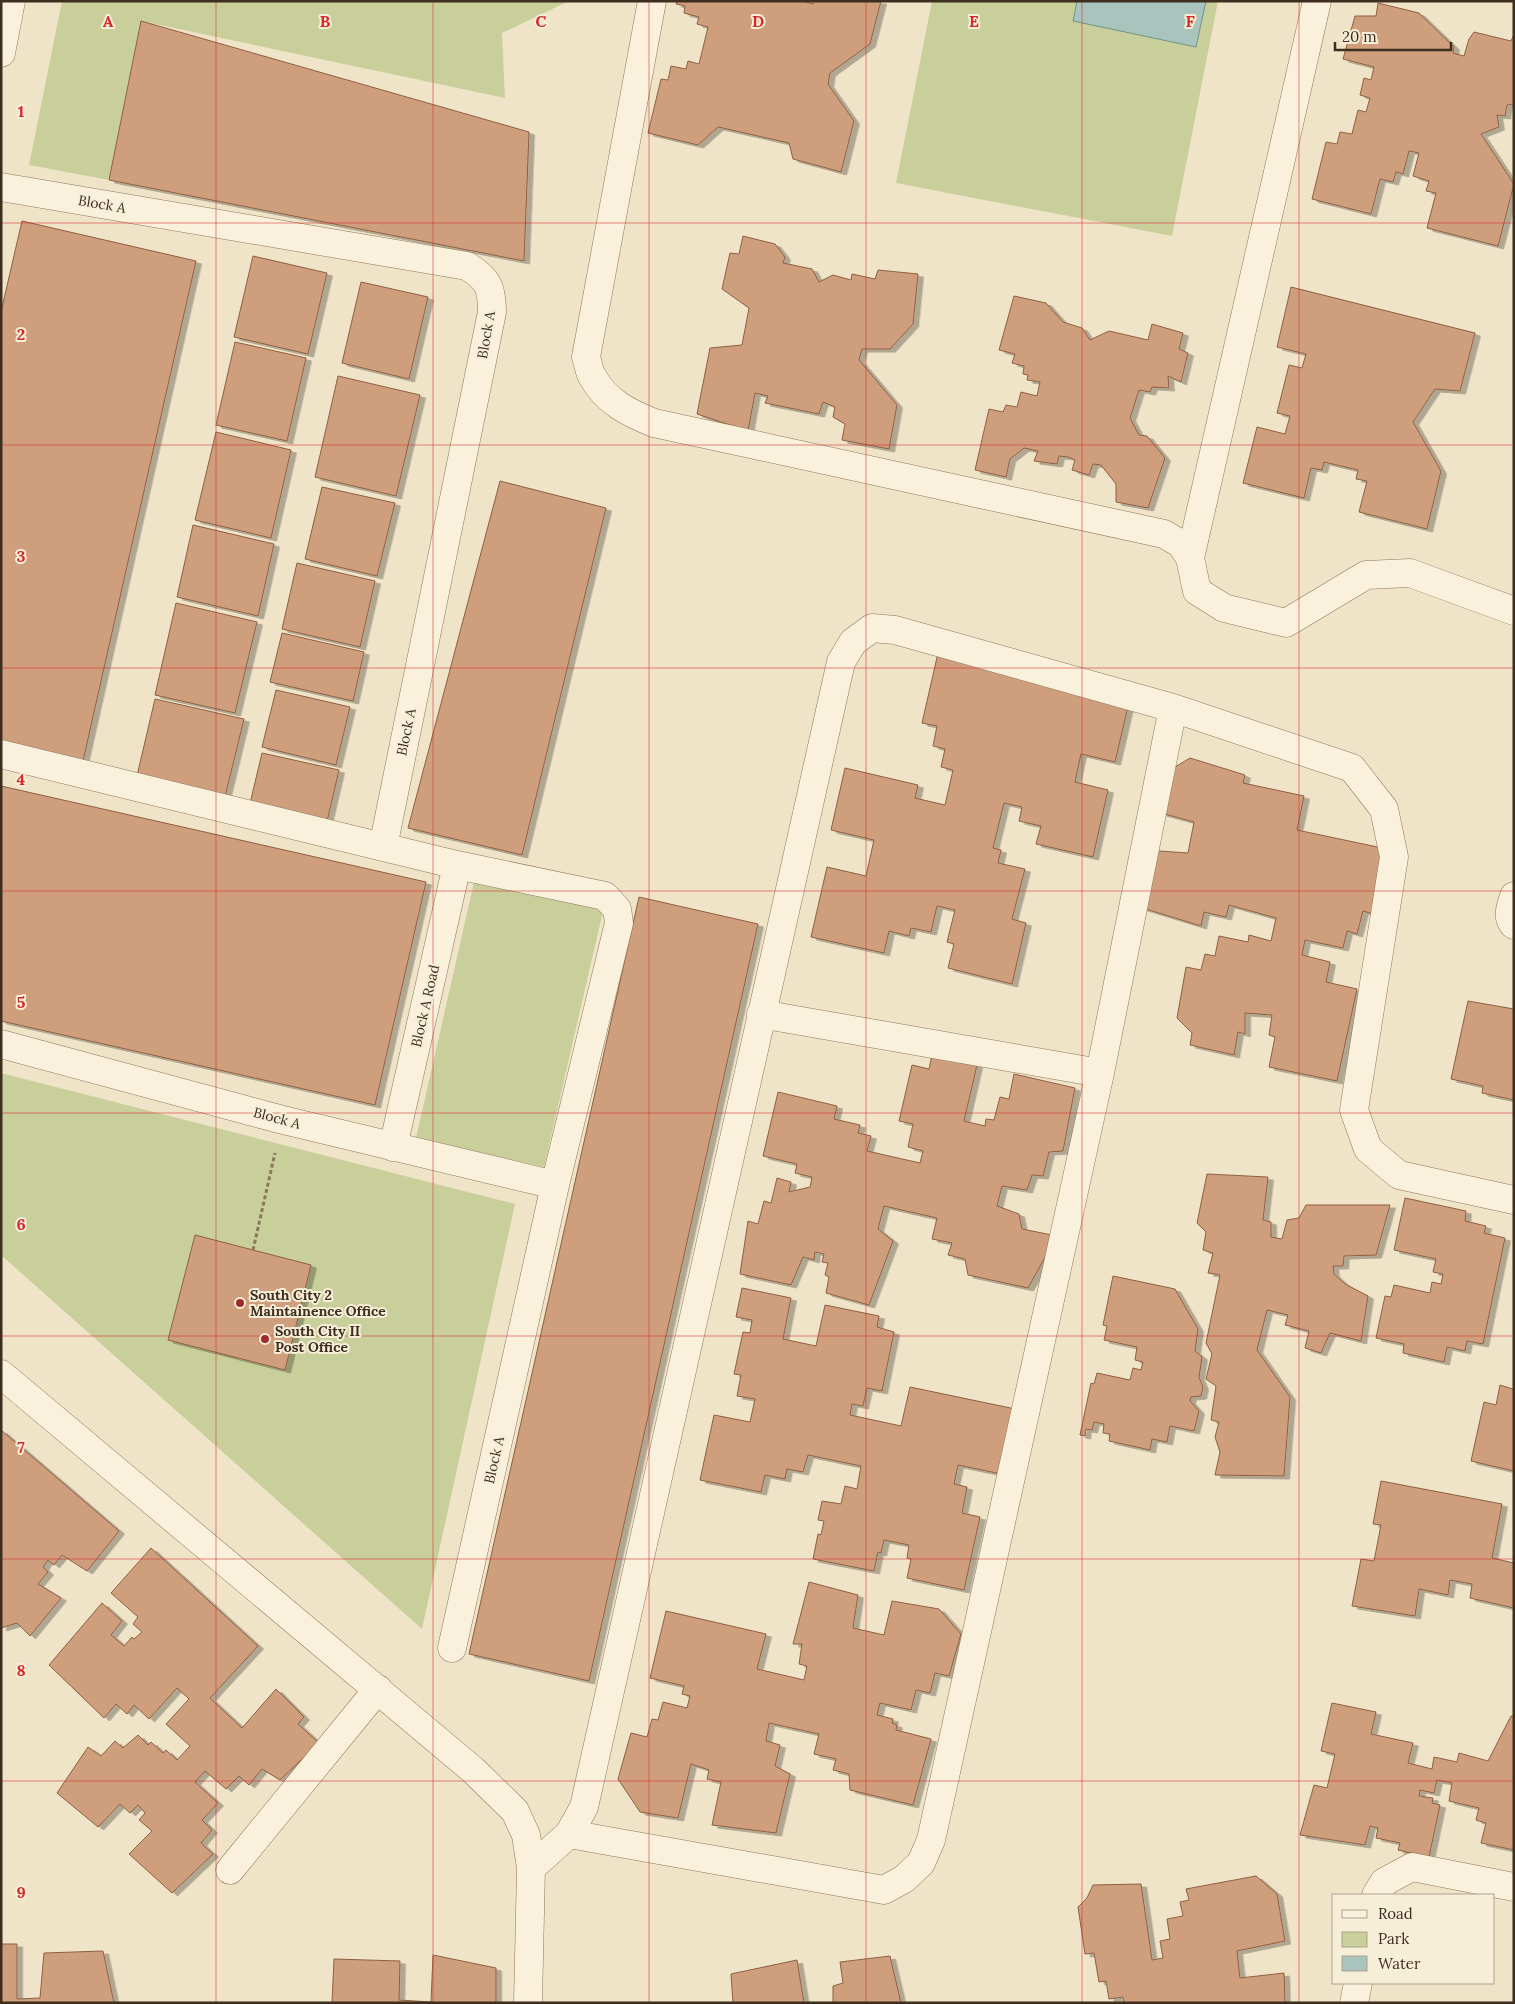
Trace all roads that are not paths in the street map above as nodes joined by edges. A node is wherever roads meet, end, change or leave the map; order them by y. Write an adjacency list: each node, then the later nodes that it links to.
1 (652, 1): 6 (street)
2 (1317, 1): 6 (street)
3 (7, 11): 4 (street)
4 (1, 53)
5 (1, 187): 10 (street, Block A)
6 (1190, 558): 7 (street)
7 (1514, 612)
8 (1173, 708): 14 (street); 16 (street); 19 (street)
9 (1, 754): 10 (street, Block A)
10 (383, 847): 11 (street, Block A)
11 (457, 865): 17 (street, Block A Road); 18 (street, Block A)
12 (1514, 896): 13 (street)
13 (1514, 925)
14 (761, 1014): 16 (street); 23 (street)
15 (1, 1044): 17 (street, Block A)
16 (1100, 1073): 23 (street)
17 (393, 1147): 18 (street, Block A)
18 (555, 1185): 21 (street, Block A)
19 (1514, 1200)
20 (1, 1374): 22 (street)
21 (452, 1648)
22 (378, 1689): 24 (street); 25 (street)
23 (569, 1834): 24 (street)
24 (531, 1868): 29 (street)
25 (230, 1870)
26 (1514, 1886): 27 (street)
27 (1377, 1894)
28 (1358, 1984): 30 (street)
29 (528, 2003)
30 (1354, 2003)

